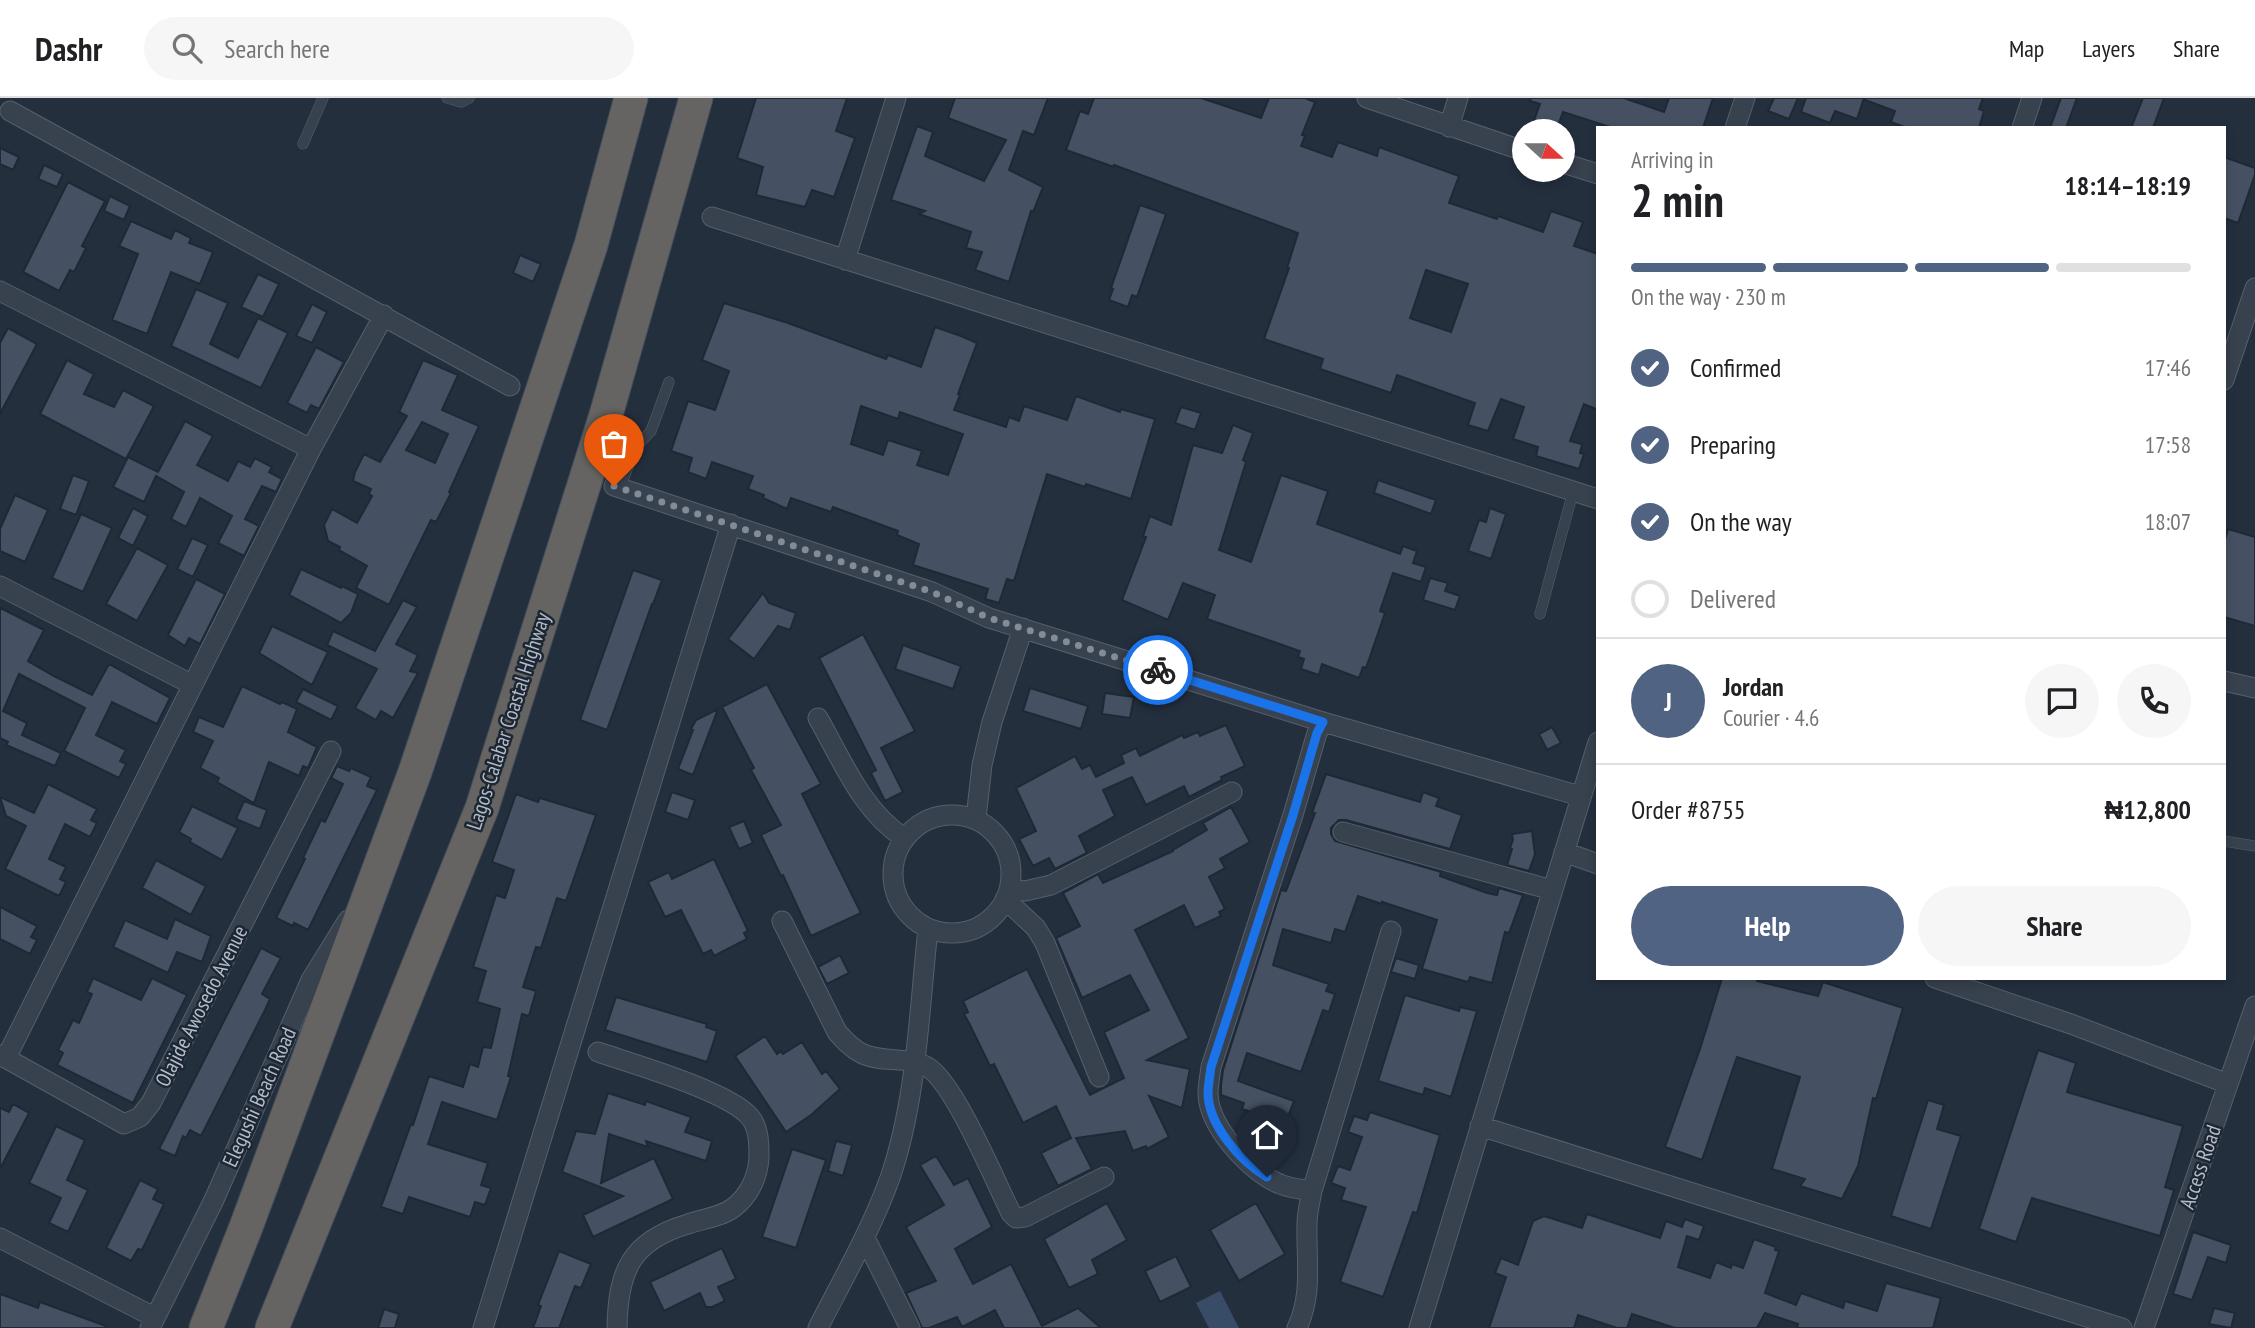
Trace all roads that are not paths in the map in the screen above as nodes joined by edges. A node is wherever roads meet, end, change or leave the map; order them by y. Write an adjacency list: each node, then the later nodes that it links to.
1 (323, 98): 15 (lane)
2 (447, 98): 3 (lane)
3 (469, 98)
4 (631, 98): 51 (highway)
5 (696, 98): 71 (highway, Lagos-Calabar Coastal Highway)
6 (896, 98): 20 (street)
7 (1367, 98): 14 (street)
8 (1458, 98): 14 (street)
9 (1745, 98): 12 (street)
10 (2032, 98): 13 (street)
11 (10, 111): 23 (street)
12 (1736, 126)
13 (2023, 126)
14 (1449, 127): 16 (street)
15 (303, 144)
16 (1512, 147)
17 (1575, 167): 18 (street)
18 (1596, 173)
19 (712, 217): 20 (street)
20 (845, 260): 29 (street)
21 (2255, 288): 24 (street)
22 (0, 291): 27 (street)
23 (384, 315): 26 (street); 27 (street)
24 (2226, 375)
25 (669, 382): 28 (lane)
26 (510, 386)
27 (311, 449): 36 (street)
28 (617, 487): 31 (street)
29 (1573, 492): 30 (street); 33 (lane)
30 (1596, 498)
31 (731, 524): 34 (street); 72 (street)
32 (0, 586): 36 (street)
33 (1540, 614)
34 (1023, 628): 39 (street); 44 (street)
35 (2226, 681): 37 (street)
36 (193, 685): 60 (street)
37 (2255, 688)
38 (818, 718): 46 (street)
39 (1323, 722): 43 (street); 66 (street)
40 (1596, 748): 43 (street)
41 (331, 751): 60 (street, Olajide Awosedo Avenue)
42 (1232, 792): 53 (street)
43 (1580, 796): 49 (street)
44 (976, 818): 46 (street); 53 (street)
45 (1343, 832): 52 (street)
46 (904, 838): 55 (street)
47 (2226, 841): 48 (lane)
48 (2255, 846)
49 (1564, 852): 50 (street); 52 (street)
50 (1596, 863)
51 (378, 871): 69 (street, Elegushi Beach Road); 70 (highway)
52 (1552, 890): 64 (street)
53 (1007, 894): 55 (street); 62 (street)
54 (782, 921): 61 (street)
55 (929, 929): 61 (street)
56 (1391, 932): 66 (street)
57 (1941, 980): 63 (street)
58 (2255, 1006): 63 (street, Access Road)
59 (598, 1052): 73 (street)
60 (3, 1057)
61 (914, 1062): 65 (street); 68 (street)
62 (1099, 1077)
63 (2228, 1084): 79 (street, Access Road)
64 (1480, 1126): 77 (street); 78 (street)
65 (1104, 1177)
66 (1312, 1191): 76 (street)
67 (0, 1238): 69 (street)
68 (864, 1238): 74 (street); 75 (street)
69 (152, 1322)
70 (206, 1328)
71 (272, 1328)
72 (483, 1328)
73 (617, 1328)
74 (818, 1328)
75 (910, 1328)
76 (1297, 1328)
77 (1419, 1328)
78 (2122, 1328)
79 (2144, 1328)

